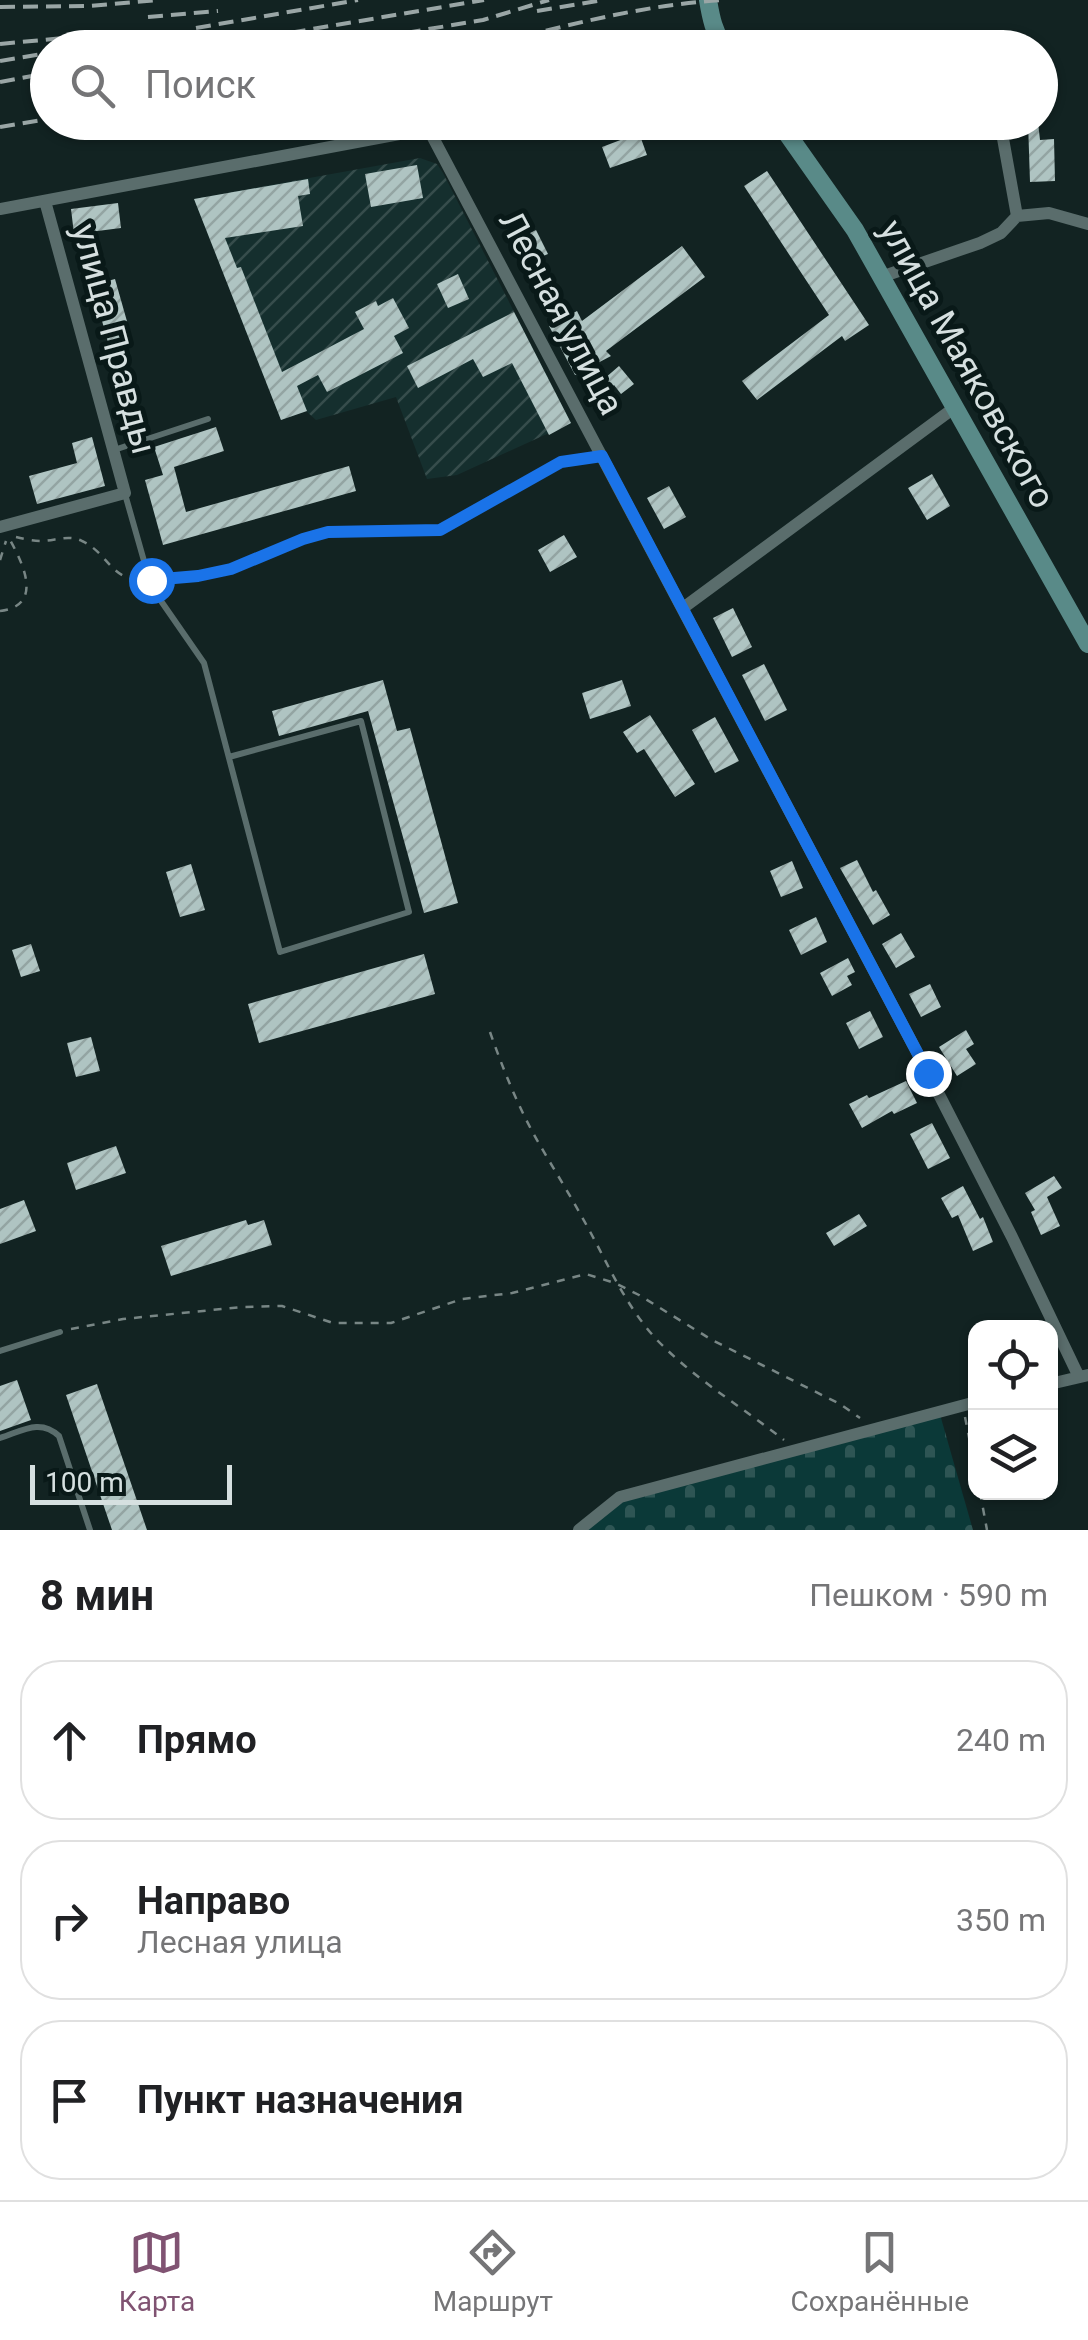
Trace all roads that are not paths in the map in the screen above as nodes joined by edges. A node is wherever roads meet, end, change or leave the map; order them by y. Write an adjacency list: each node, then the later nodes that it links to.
1 (708, 0): 2 (street)
2 (715, 30)
3 (376, 140): 7 (street)
4 (435, 140): 17 (street, Лесная улица)
5 (791, 140): 11 (street, улица Маяковского)
6 (1003, 140): 9 (street)
7 (44, 201): 8 (street); 14 (street, улица Правды)
8 (0, 209)
9 (1017, 216): 10 (street); 11 (street)
10 (1088, 224)
11 (881, 276): 12 (street, улица Маяковского)
12 (954, 408): 17 (street); 18 (street, улица Маяковского)
13 (208, 419): 14 (lane)
14 (113, 450): 15 (street, улица Правды)
15 (125, 493): 16 (street); 19 (lane)
16 (4, 531)
17 (683, 608): 22 (street, Лесная улица)
18 (1088, 644)
19 (228, 757): 19 (lane)
20 (60, 1332): 21 (lane)
21 (0, 1351)
22 (1084, 1376): 23 (street)
23 (1058, 1382)
24 (968, 1404): 27 (street)
25 (0, 1438): 26 (lane)
26 (90, 1530)
27 (578, 1530)

